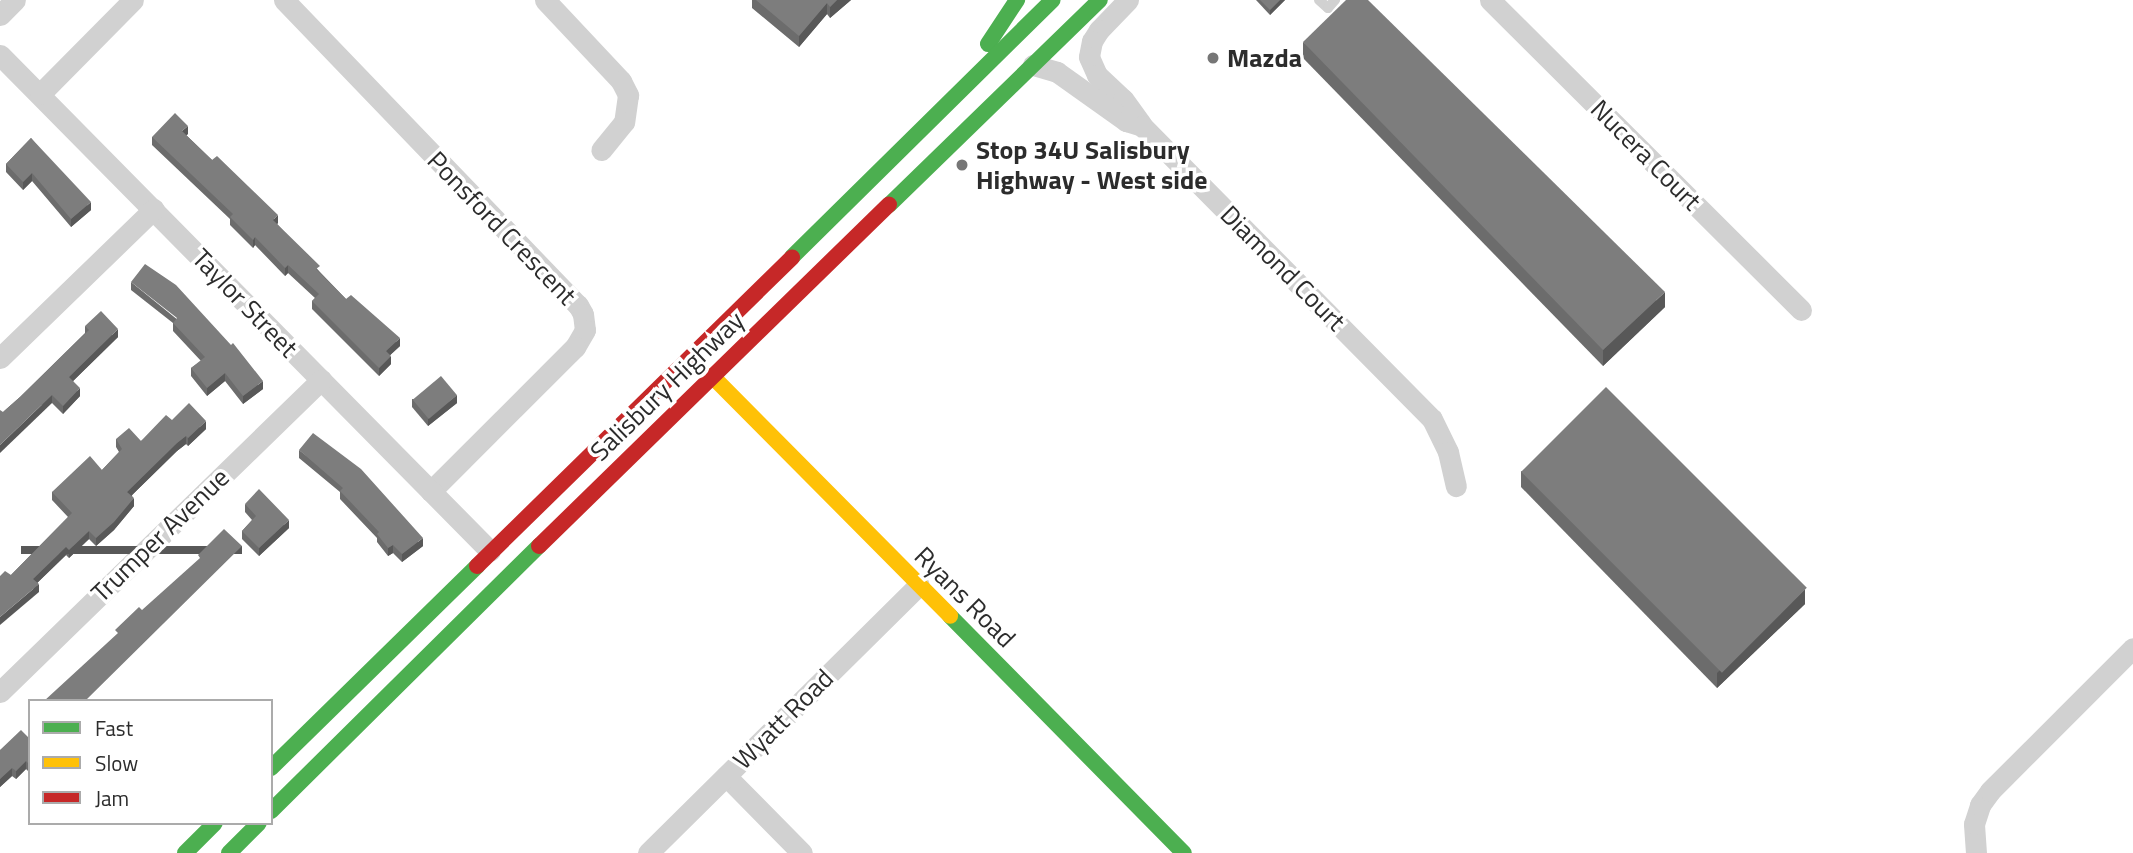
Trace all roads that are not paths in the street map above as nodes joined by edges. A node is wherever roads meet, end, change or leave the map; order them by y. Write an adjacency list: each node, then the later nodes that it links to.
1 (15, 0): 13 (street)
2 (133, 0): 18 (street)
3 (284, 0): 28 (street, Ponsford Crescent)
4 (545, 0): 20 (street)
5 (1017, 0): 17 (main road)
6 (1053, 0): 17 (main road, Salisbury Highway)
7 (1100, 0): 14 (main road, Salisbury Highway)
8 (1128, 0): 19 (street)
9 (1319, 0): 10 (lane)
10 (1335, 0)
11 (1490, 0): 22 (street, Nucera Court)
12 (1069, 12): 14 (main road)
13 (0, 15)
14 (1062, 37): 16 (main road, Salisbury Highway)
15 (0, 55): 18 (street, Taylor Street)
16 (1033, 65): 19 (street, Diamond Court); 25 (main road, Salisbury Highway)
17 (968, 83): 23 (main road, Salisbury Highway)
18 (40, 94): 21 (street, Taylor Street)
19 (1142, 126): 27 (street, Diamond Court)
20 (601, 150)
21 (154, 209): 24 (street); 26 (street, Taylor Street)
22 (1801, 310)
23 (691, 352): 25 (main road, Ryans Road); 29 (main road, Salisbury Highway)
24 (0, 358)
25 (712, 376): 30 (main road, Salisbury Highway); 31 (main road, Ryans Road)
26 (321, 380): 28 (street, Taylor Street); 33 (street, Trumper Avenue)
27 (1456, 486)
28 (431, 491): 29 (street, Taylor Street)
29 (490, 551): 30 (main road); 34 (main road, Salisbury Highway)
30 (513, 573): 36 (main road, Salisbury Highway)
31 (919, 585): 35 (street, Wyatt Road); 43 (main road, Ryans Road)
32 (2133, 648): 44 (street)
33 (0, 692)
34 (273, 766)
35 (726, 776): 41 (street, Wyatt Road); 42 (street)
36 (273, 809)
37 (213, 825): 39 (main road)
38 (257, 825): 40 (main road)
39 (185, 853)
40 (229, 853)
41 (648, 853)
42 (802, 853)
43 (1184, 853)
44 (1976, 853)

